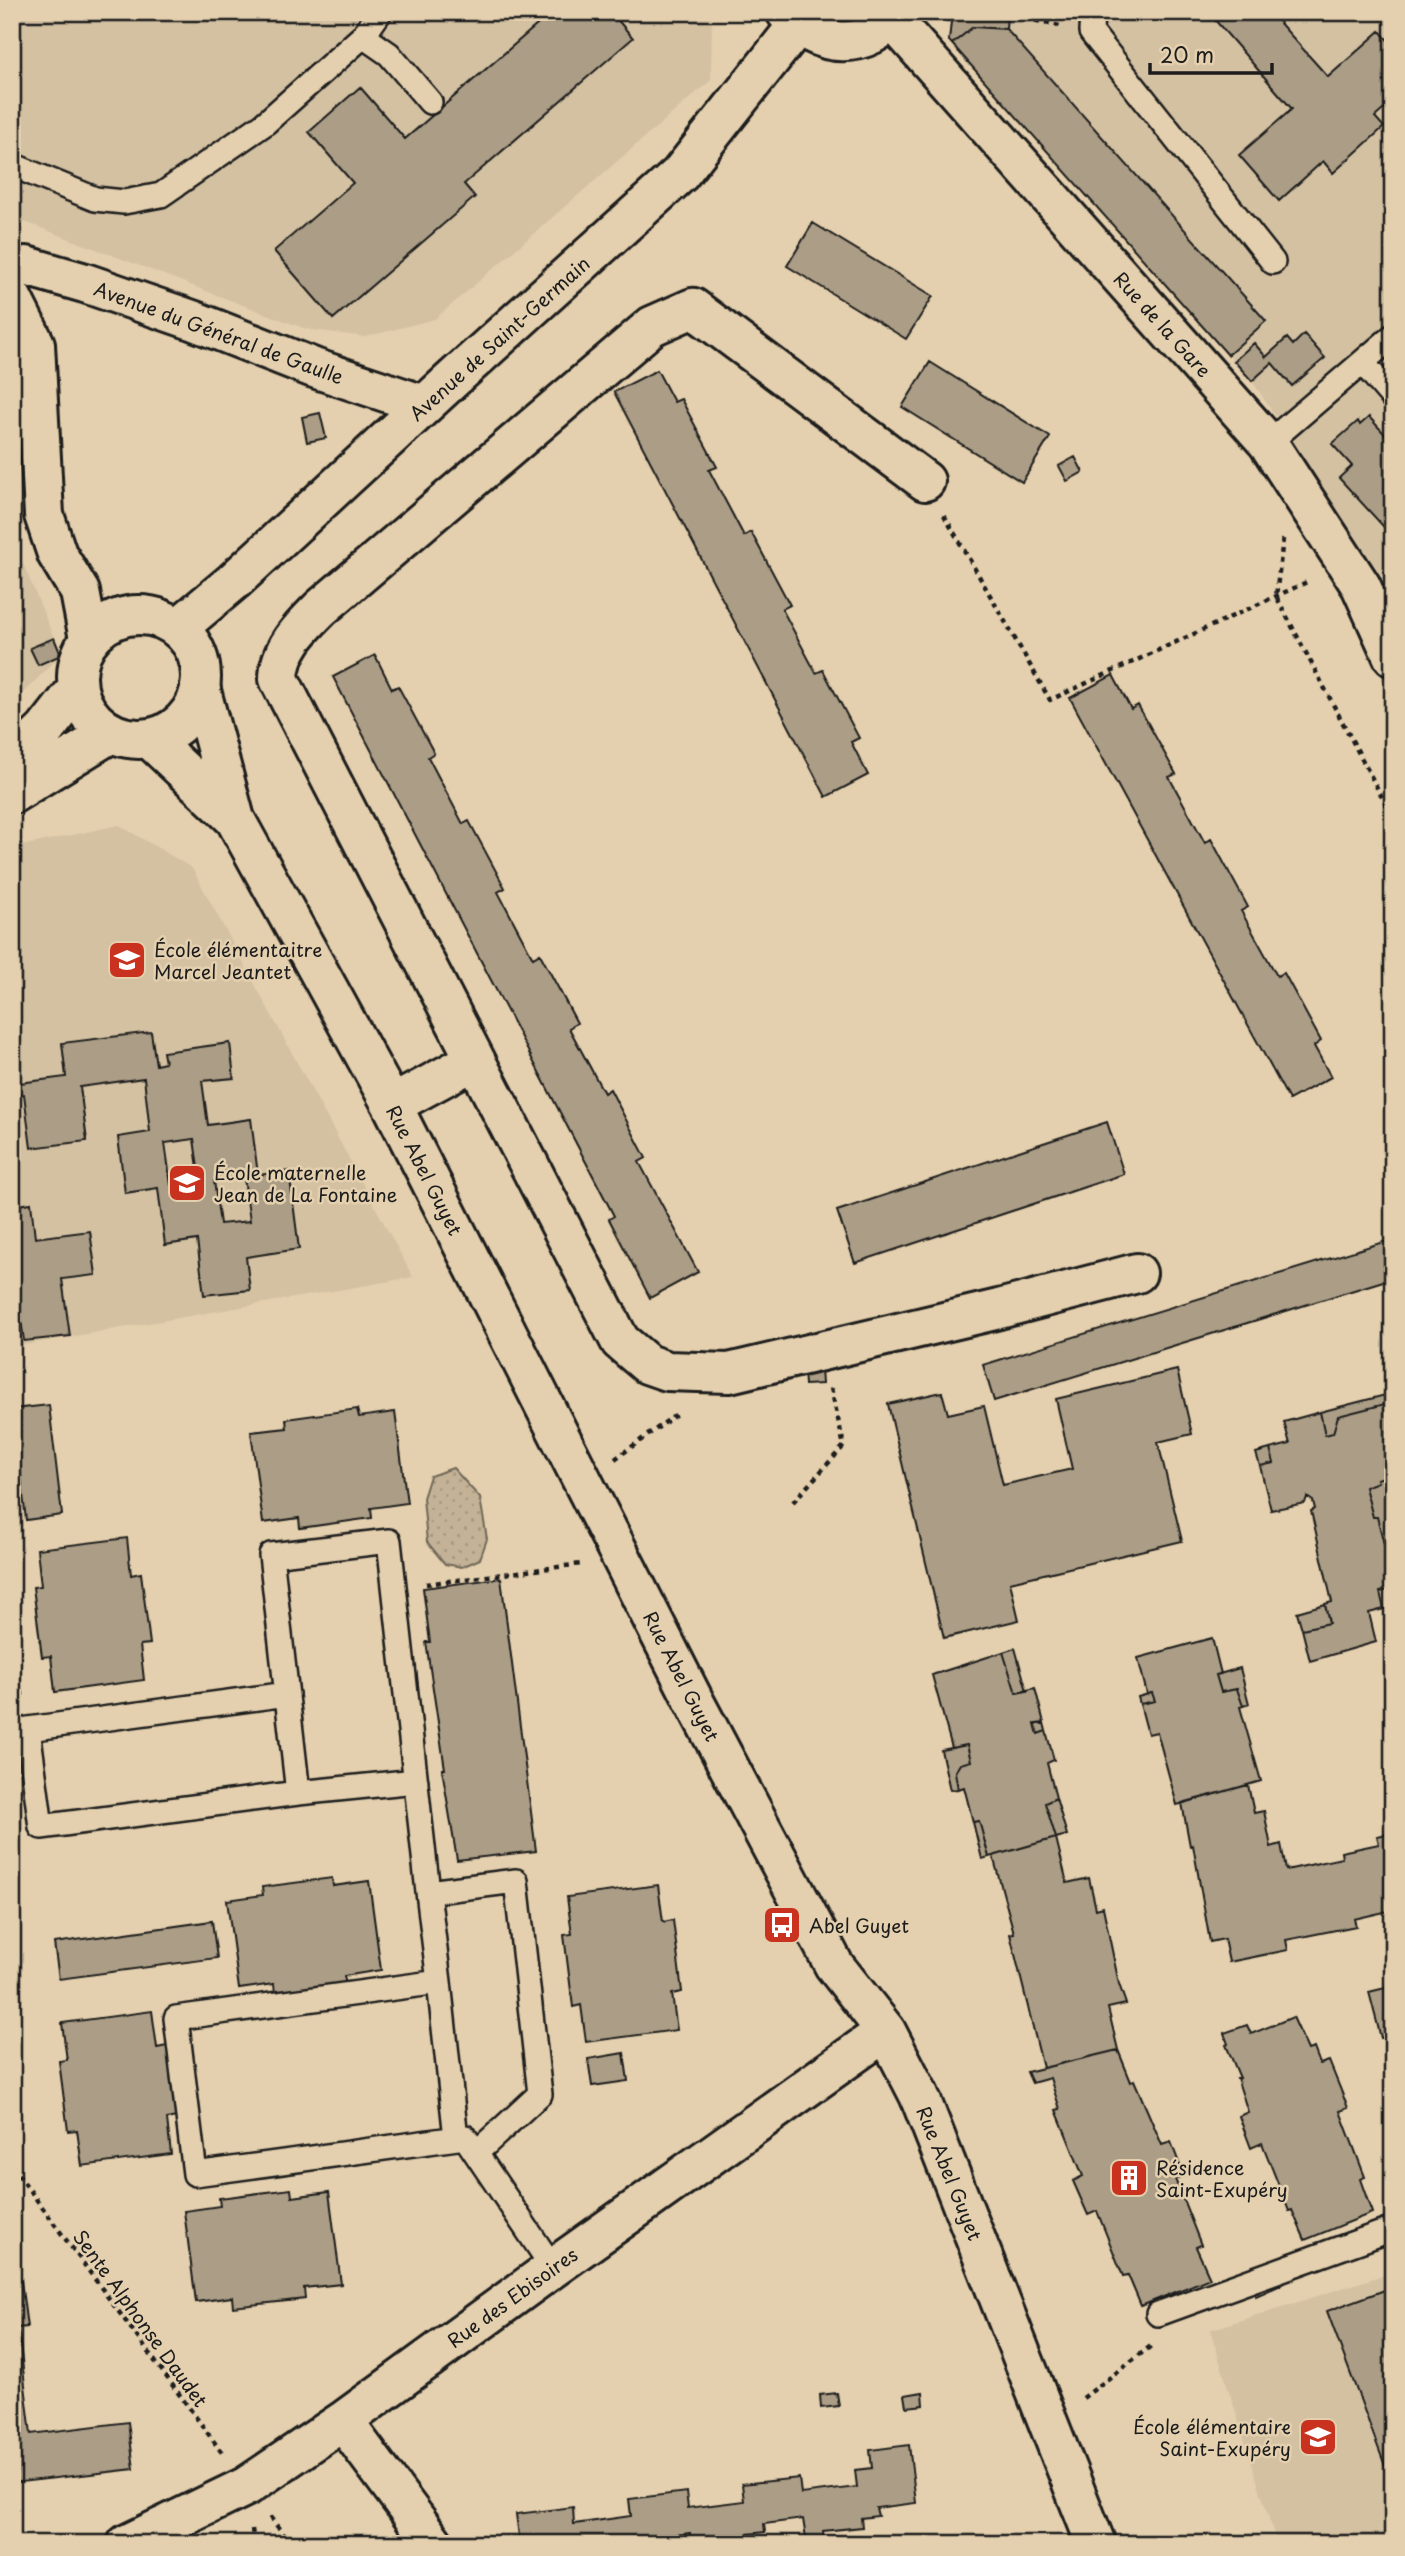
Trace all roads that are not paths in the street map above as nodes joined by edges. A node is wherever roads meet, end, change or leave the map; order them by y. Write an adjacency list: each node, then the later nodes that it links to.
1 (380, 12): 5 (lane)
2 (894, 16): 3 (street); 15 (street, Rue de la Gare)
3 (791, 19): 14 (street, Avenue de Saint-Germain)
4 (1091, 22): 8 (lane)
5 (363, 36): 6 (lane); 7 (lane)
6 (430, 102)
7 (12, 165)
8 (1273, 262)
9 (12, 270): 14 (street, Avenue du Général de Gaulle)
10 (12, 298): 17 (street)
11 (1393, 336): 12 (lane)
12 (1363, 363): 13 (lane); 15 (lane)
13 (1393, 398)
14 (424, 405): 19 (street, Avenue de Saint-Germain)
15 (1268, 443): 21 (street, Rue de la Gare)
16 (925, 481): 29 (street)
17 (80, 592): 18 (street); 20 (street)
18 (129, 615): 19 (street); 20 (street)
19 (178, 628): 22 (street)
20 (89, 639): 23 (street)
21 (1393, 657)
22 (200, 687): 25 (street); 28 (street, Rue Abel Guyet)
23 (77, 689): 24 (street); 26 (street)
24 (111, 733): 25 (street); 27 (street)
25 (150, 739): 28 (street, Rue Abel Guyet)
26 (12, 762)
27 (12, 794)
28 (235, 819): 30 (street, Rue Abel Guyet)
29 (475, 1060): 30 (street); 31 (street)
30 (392, 1105): 37 (street, Rue Abel Guyet)
31 (1137, 1273)
32 (287, 1695): 33 (lane); 34 (lane); 34 (lane)
33 (416, 1781): 34 (lane); 35 (lane)
34 (298, 1793)
35 (428, 1892): 36 (lane); 39 (lane)
36 (439, 1982): 38 (lane); 38 (lane)
37 (886, 2031): 41 (street, Rue des Ebisoires); 46 (street, Rue Abel Guyet)
38 (456, 2138): 39 (lane)
39 (476, 2153): 41 (lane)
40 (1393, 2229): 42 (lane)
41 (553, 2267): 43 (street, Rue des Ebisoires)
42 (1157, 2314)
43 (343, 2421): 44 (street, Rue des Ebisoires); 45 (street)
44 (127, 2544)
45 (434, 2544)
46 (1096, 2544)

